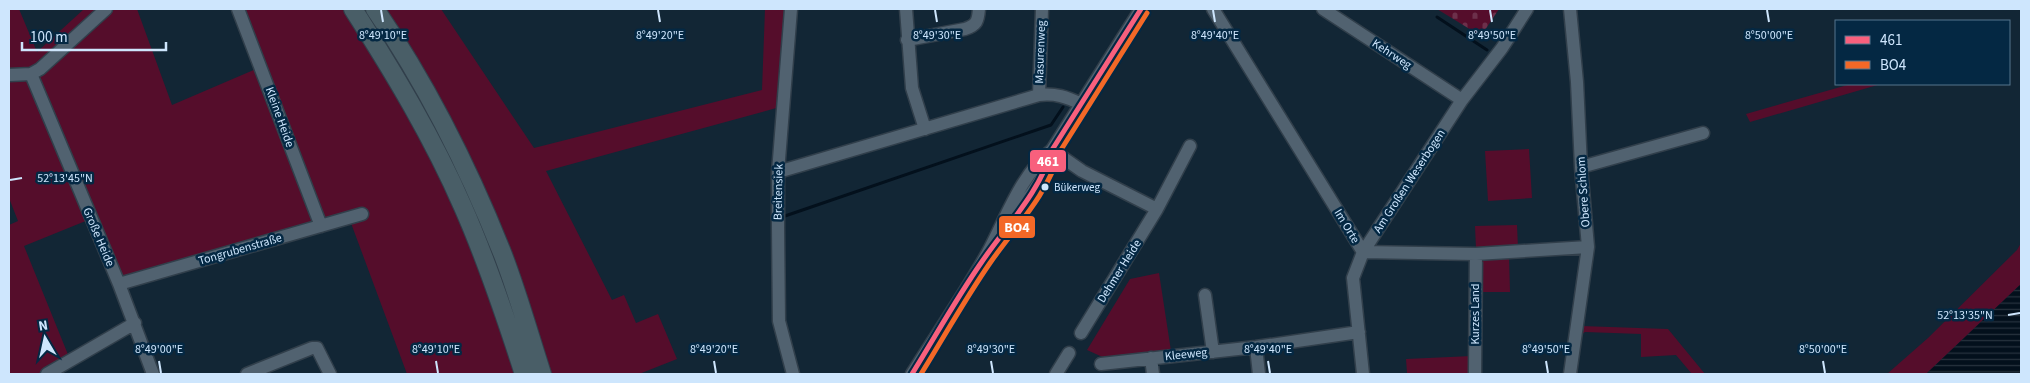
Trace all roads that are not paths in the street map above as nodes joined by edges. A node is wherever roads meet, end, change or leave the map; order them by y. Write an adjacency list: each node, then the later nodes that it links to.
1 (106, 9): 15 (street)
2 (238, 9): 28 (street, Kleine Heide)
3 (353, 9): 46 (highway)
4 (375, 9): 47 (highway)
5 (791, 9): 25 (street, Breitensiek)
6 (906, 9): 14 (street)
7 (979, 9): 14 (street)
8 (1042, 9): 17 (street, Masurenweg)
9 (1141, 9): 19 (street)
10 (1323, 9): 18 (street, Kehrweg)
11 (1526, 9): 18 (street, Am Großen Weserbogen)
12 (1570, 9): 24 (street, Obere Schlom)
13 (1219, 11): 30 (street, Im Orte)
14 (908, 40): 20 (street)
15 (31, 74): 16 (street); 32 (street, Große Heide)
16 (9, 75)
17 (1039, 95): 19 (street); 20 (street)
18 (1462, 100): 30 (street, Am Großen Weserbogen)
19 (1081, 104): 23 (street)
20 (925, 128): 25 (street)
21 (1703, 133): 24 (street)
22 (1190, 146): 26 (street, Dehmer Heide)
23 (1052, 150): 26 (street); 49 (street)
24 (1581, 167): 29 (street, Obere Schlom)
25 (778, 172): 48 (street, Breitensiek)
26 (1157, 210): 36 (street, Dehmer Heide)
27 (362, 214): 28 (street, Tongrubenstraße)
28 (321, 226): 32 (street, Tongrubenstraße)
29 (1588, 247): 31 (street, Im Orte); 55 (street, Obere Schlom)
30 (1362, 252): 31 (street, Im Orte); 35 (street, Am Großen Weserbogen)
31 (1476, 254): 54 (street, Kurzes Land)
32 (119, 284): 34 (street, Große Heide)
33 (1205, 295): 38 (street)
34 (135, 324): 42 (street); 43 (street, Große Heide)
35 (1359, 332): 37 (street, Kleeweg); 53 (street, Am Großen Weserbogen)
36 (1081, 333)
37 (1256, 347): 38 (street, Kleeweg); 52 (street)
38 (1212, 352): 40 (street, Kleeweg)
39 (1068, 353): 50 (street)
40 (1151, 358): 41 (street, Kleeweg); 51 (street)
41 (1101, 364)
42 (48, 374)
43 (153, 374)
44 (247, 374): 45 (street)
45 (330, 374)
46 (524, 374)
47 (542, 374)
48 (792, 374)
49 (912, 374)
50 (1056, 374)
51 (1153, 374)
52 (1259, 374)
53 (1363, 374)
54 (1475, 374)
55 (1570, 374)

